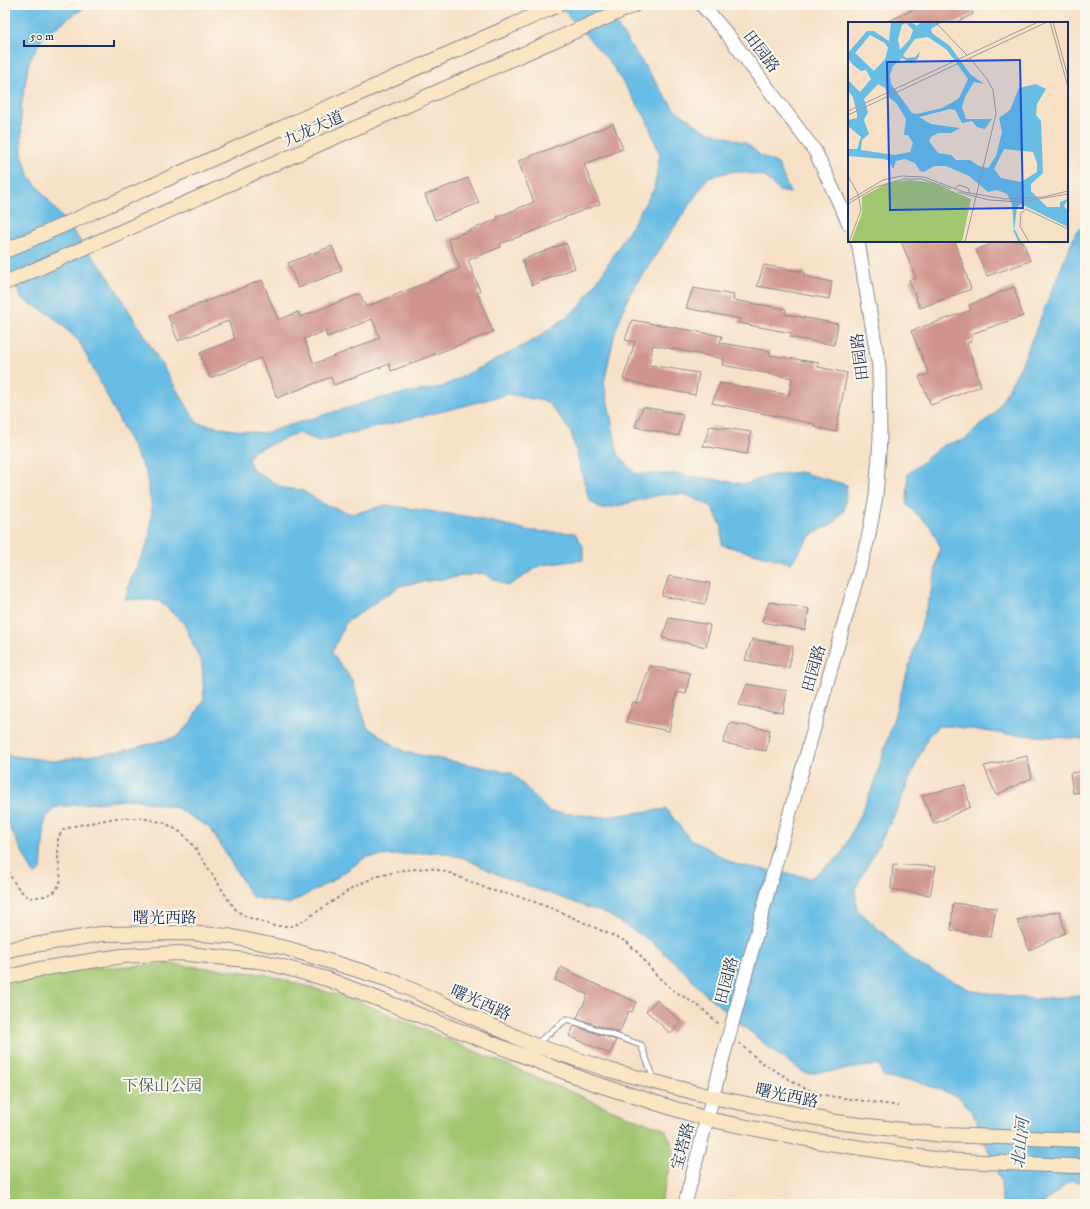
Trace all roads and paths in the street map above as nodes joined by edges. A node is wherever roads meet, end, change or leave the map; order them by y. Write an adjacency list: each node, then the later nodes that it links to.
1 (558, 5): 6 (main road, 九龙大道)
2 (634, 5): 7 (main road, 九龙大道)
3 (702, 5): 4 (street, 田园路)
4 (848, 222)
5 (857, 242): 16 (street, 田园路, bridge)
6 (5, 251)
7 (7, 282)
8 (5, 859): 11 (path)
9 (5, 951): 13 (main road, 曙光西路)
10 (5, 978): 19 (main road, 曙光西路)
11 (722, 1027)
12 (739, 1042): 15 (path)
13 (534, 1044): 14 (main road, 曙光西路); 14 (lane)
14 (655, 1082): 16 (main road, 曙光西路)
15 (823, 1095): 17 (path); 18 (path)
16 (712, 1097): 18 (main road, 曙光西路); 19 (street, 宝塔路)
17 (900, 1106)
18 (789, 1112): 20 (main road, 曙光西路)
19 (707, 1119): 21 (main road, 曙光西路); 22 (street, 宝塔路)
20 (1085, 1140)
21 (1085, 1166)
22 (685, 1204)

